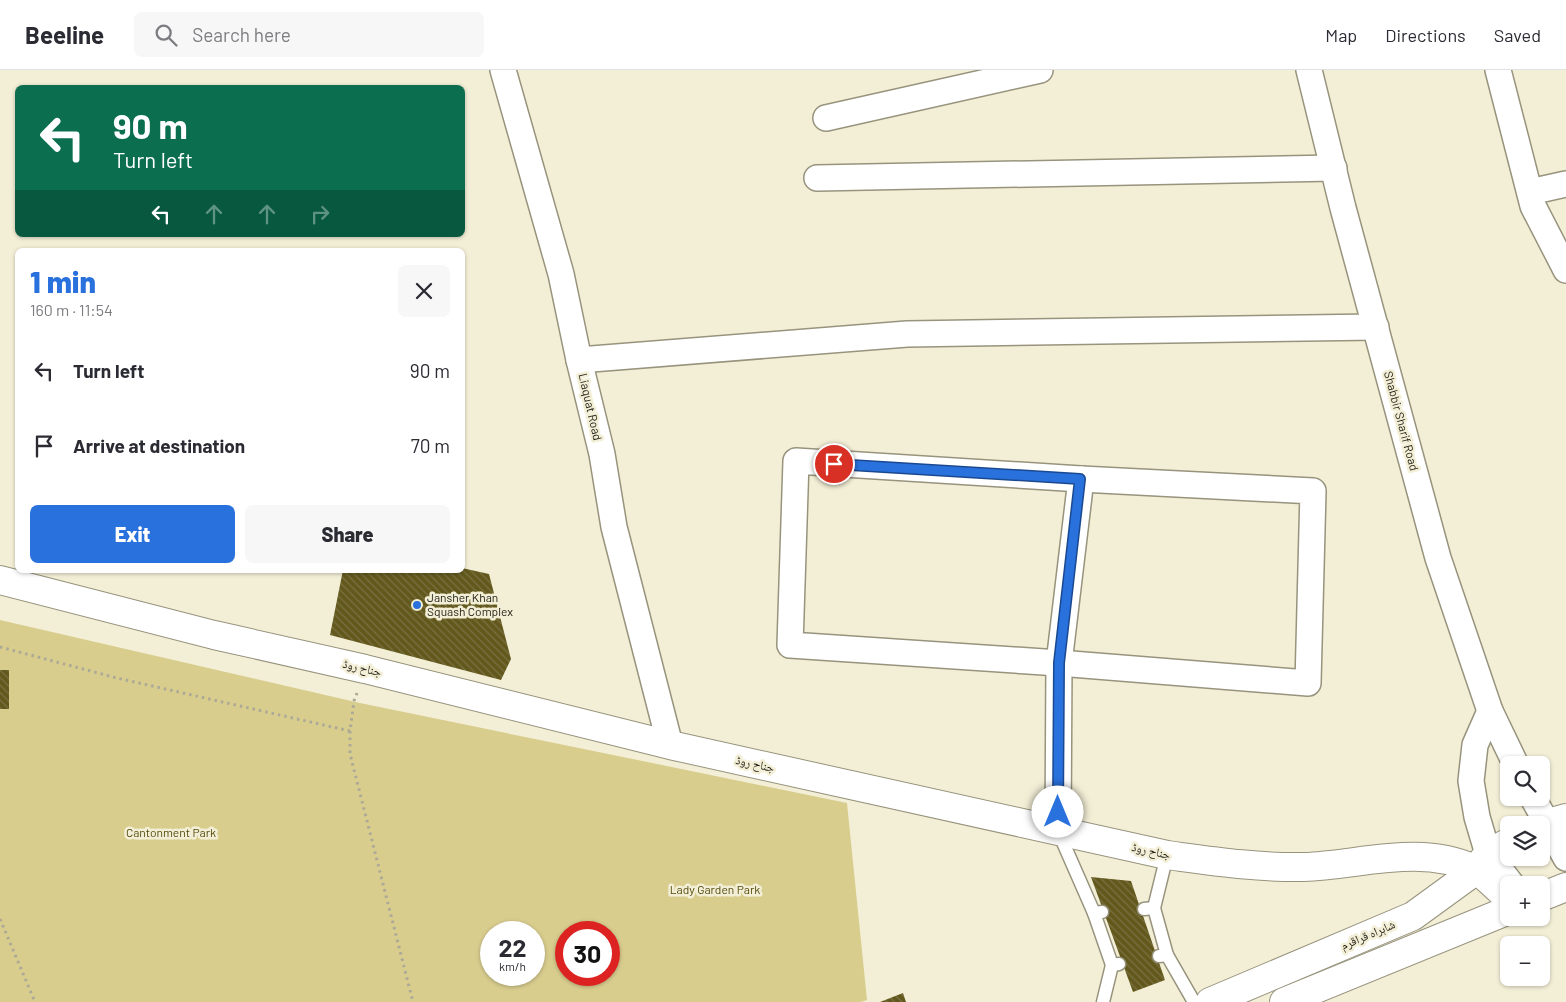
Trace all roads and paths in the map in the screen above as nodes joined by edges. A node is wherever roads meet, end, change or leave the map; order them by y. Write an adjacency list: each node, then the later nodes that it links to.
1 (503, 70): 12 (street, Liaquat Road)
2 (1040, 70): 5 (street)
3 (1309, 70): 6 (street, Shabbir Sharif Road)
4 (1498, 70): 9 (street)
5 (826, 118)
6 (1334, 168): 7 (street); 11 (street, Shabbir Sharif Road)
7 (817, 178)
8 (1566, 184): 9 (street)
9 (1530, 192): 10 (street)
10 (1566, 270)
11 (1376, 328): 12 (street); 18 (street, Shabbir Sharif Road)
12 (579, 360): 20 (street, Liaquat Road)
13 (1080, 479): 16 (street); 16 (street); 16 (street)
14 (0, 580): 17 (main road, جناح روڈ)
15 (0, 647): 19 (path)
16 (1059, 663): 24 (street)
17 (365, 669): 19 (path); 20 (main road, جناح روڈ)
18 (1490, 711): 21 (street, Shabbir Sharif Road); 26 (street)
19 (350, 731): 35 (path)
20 (670, 746): 24 (main road, جناح روڈ)
21 (1512, 756)
22 (1539, 806): 23 (street)
23 (1551, 822): 27 (street)
24 (1058, 831): 25 (main road, جناح روڈ); 36 (lane)
25 (1167, 855): 26 (main road, جناح روڈ); 37 (lane)
26 (1491, 855): 28 (street); 29 (main road, جناح روڈ); 38 (main road, شاہراہ قراقرم)
27 (1566, 858)
28 (1506, 876)
29 (1500, 877)
30 (1566, 887): 31 (main road)
31 (1550, 893)
32 (1500, 914): 39 (main road)
33 (0, 919): 34 (path)
34 (35, 1002)
35 (413, 1002)
36 (1103, 1002)
37 (1194, 1002)
38 (1210, 1002)
39 (1284, 1002)

